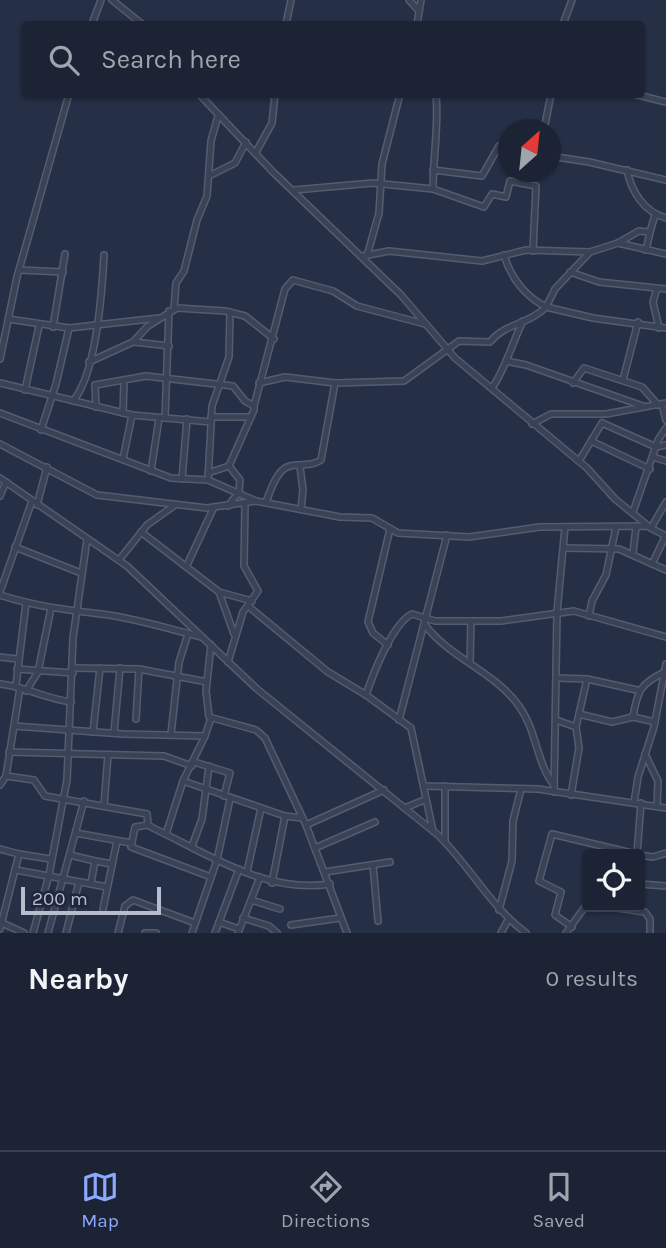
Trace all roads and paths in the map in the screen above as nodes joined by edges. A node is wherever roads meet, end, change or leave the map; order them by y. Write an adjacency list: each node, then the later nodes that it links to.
1 (100, 0): 8 (street)
2 (111, 0): 9 (street)
3 (291, 0): 10 (street)
4 (410, 0): 7 (street)
5 (421, 0): 7 (street)
6 (572, 0): 12 (street)
7 (419, 11): 11 (street)
8 (93, 21)
9 (138, 21)
10 (287, 21)
11 (417, 21)
12 (564, 21)
13 (645, 97): 20 (street)
14 (68, 98): 46 (street)
15 (202, 98): 21 (street)
16 (275, 98): 25 (street)
17 (399, 98): 31 (street)
18 (436, 98): 27 (street)
19 (550, 98): 22 (street)
20 (666, 102)
21 (218, 116): 23 (street); 29 (street)
22 (546, 119)
23 (246, 142): 25 (street); 29 (street)
24 (498, 148): 27 (street)
25 (256, 152): 33 (street)
26 (561, 158): 28 (street)
27 (433, 170): 32 (street)
28 (627, 170): 30 (street); 34 (street)
29 (211, 175): 52 (street)
30 (666, 180)
31 (382, 185): 32 (street); 33 (street); 45 (street)
32 (433, 189): 39 (street)
33 (295, 190): 45 (street)
34 (655, 215): 35 (street); 36 (street)
35 (666, 218)
36 (650, 232): 37 (street); 38 (street)
37 (618, 243): 38 (street); 40 (street)
38 (646, 250): 42 (street)
39 (533, 251): 40 (street); 44 (street)
40 (590, 252): 48 (street)
41 (65, 254): 47 (street)
42 (666, 254)
43 (104, 255): 60 (street)
44 (504, 255): 45 (street); 51 (street)
45 (365, 256): 58 (street)
46 (19, 270): 47 (street); 55 (street)
47 (63, 272): 61 (street)
48 (570, 272): 49 (street); 51 (street)
49 (657, 288): 50 (street); 63 (street)
50 (666, 289)
51 (546, 307): 56 (street); 57 (street)
52 (171, 310): 53 (street); 54 (street); 67 (street)
53 (230, 312): 65 (street); 80 (street)
54 (159, 318): 60 (street); 66 (street)
55 (8, 319): 59 (street); 69 (street)
56 (523, 321): 68 (street); 70 (street)
57 (638, 322): 63 (street); 74 (street)
58 (425, 324): 65 (street); 68 (street)
59 (39, 326): 61 (street); 83 (street)
60 (95, 326): 62 (street); 71 (street)
61 (53, 327): 62 (street)
62 (69, 328): 84 (street)
63 (659, 328): 64 (street)
64 (666, 328)
65 (274, 339): 77 (street)
66 (133, 342): 67 (street); 71 (street)
67 (169, 346): 72 (street)
68 (448, 349): 78 (street); 82 (street)
69 (0, 359)
70 (506, 361): 79 (street); 82 (street)
71 (89, 362): 73 (street)
72 (166, 377): 75 (street); 80 (street); 95 (street)
73 (88, 378): 81 (street); 85 (street)
74 (622, 380): 79 (street); 86 (street)
75 (124, 381): 81 (street); 91 (street)
76 (0, 383): 83 (street)
77 (260, 383): 78 (street); 87 (street)
78 (335, 383): 113 (street)
79 (573, 383): 88 (street)
80 (217, 384): 87 (street); 97 (street)
81 (95, 385): 89 (street)
82 (492, 388): 100 (street)
83 (25, 390): 84 (street)
84 (52, 398): 85 (street); 102 (street)
85 (73, 401): 89 (street)
86 (662, 404): 88 (street); 98 (street)
87 (254, 406): 94 (street)
88 (643, 406): 92 (street)
89 (96, 407): 91 (street)
90 (0, 413): 102 (street)
91 (124, 413): 93 (street)
92 (606, 414): 99 (street); 100 (street)
93 (132, 415): 95 (street); 108 (street)
94 (251, 417): 97 (street); 111 (street)
95 (162, 418): 96 (street); 115 (street)
96 (187, 419): 97 (street); 117 (street)
97 (211, 419): 116 (street)
98 (666, 420)
99 (602, 423): 103 (street); 106 (street)
100 (531, 424): 109 (street)
101 (666, 428): 106 (street)
102 (41, 430): 108 (street)
103 (591, 441): 109 (street); 114 (street)
104 (0, 444): 112 (street)
105 (666, 445): 106 (street)
106 (656, 447): 107 (street)
107 (653, 457): 110 (street); 114 (street)
108 (123, 459): 115 (street)
109 (579, 461): 130 (street)
110 (666, 461)
111 (229, 466): 116 (street); 119 (street)
112 (47, 467): 124 (street); 126 (street)
113 (300, 467): 122 (street); 129 (street)
114 (650, 469): 130 (street)
115 (151, 471): 117 (street)
116 (208, 477): 117 (street); 119 (street)
117 (181, 479)
118 (3, 480): 120 (street); 124 (street)
119 (239, 492): 121 (street); 127 (street)
120 (0, 496)
121 (256, 501): 122 (street); 125 (street)
122 (266, 502): 129 (street)
123 (666, 502): 134 (street)
124 (34, 503): 139 (street); 140 (street)
125 (245, 504): 127 (street); 153 (street)
126 (175, 505): 128 (street); 136 (street)
127 (228, 506): 128 (street)
128 (215, 507): 146 (street)
129 (301, 509): 135 (street)
130 (633, 512): 134 (street)
131 (565, 527): 132 (street); 137 (street); 141 (street)
132 (616, 527): 133 (street); 142 (street)
133 (636, 527): 134 (street); 143 (street)
134 (649, 527): 138 (street)
135 (390, 529): 137 (street); 166 (street)
136 (141, 531): 144 (street); 146 (street)
137 (447, 535): 159 (street)
138 (666, 536): 145 (street)
139 (87, 539): 144 (street); 148 (street)
140 (15, 547): 148 (street); 150 (street)
141 (564, 548): 142 (street); 156 (street)
142 (613, 549): 143 (street); 158 (street)
143 (633, 554): 145 (street)
144 (119, 560): 164 (street)
145 (652, 564): 147 (street)
146 (187, 565): 149 (street)
147 (666, 570)
148 (81, 573): 157 (street)
149 (219, 592): 151 (street); 162 (street)
150 (0, 593): 152 (street)
151 (242, 601): 153 (street); 155 (street)
152 (26, 603): 154 (street); 168 (street)
153 (250, 604): 155 (street); 186 (street)
154 (51, 608): 157 (street); 178 (street)
155 (243, 612): 162 (street)
156 (557, 612): 158 (street); 160 (street); 180 (street)
157 (77, 613): 161 (street); 176 (street)
158 (589, 616): 163 (street)
159 (426, 621): 160 (street); 166 (street); 170 (street); 194 (street)
160 (471, 621): 170 (street)
161 (188, 634): 164 (street); 179 (street)
162 (234, 634): 169 (street)
163 (666, 637)
164 (203, 638): 165 (street)
165 (211, 645): 169 (street); 182 (street)
166 (388, 645): 186 (street)
167 (0, 657): 168 (street)
168 (17, 659): 174 (street)
169 (228, 662): 218 (street)
170 (470, 663): 216 (street)
171 (666, 664): 177 (street)
172 (100, 668): 173 (street); 176 (street); 200 (street)
173 (120, 668): 175 (street); 201 (street)
174 (17, 669): 178 (street); 184 (street)
175 (139, 669): 179 (street); 193 (street)
176 (73, 671): 178 (street); 187 (street)
177 (665, 672): 185 (street); 188 (street)
178 (38, 673): 184 (street)
179 (177, 676): 182 (street); 202 (street)
180 (556, 678): 181 (street); 195 (street)
181 (587, 679): 185 (street); 190 (street)
182 (207, 682): 192 (street)
183 (0, 684): 184 (street)
184 (21, 688): 187 (street); 197 (street)
185 (637, 690): 191 (street)
186 (366, 695): 194 (street)
187 (71, 702): 199 (street)
188 (659, 705): 189 (street); 196 (street)
189 (666, 708)
190 (579, 714): 191 (street); 198 (street)
191 (633, 717): 196 (street)
192 (211, 718): 203 (street); 231 (street)
193 (136, 719)
194 (399, 720): 213 (street)
195 (556, 720): 198 (street); 216 (street)
196 (655, 722): 205 (street)
197 (14, 726): 199 (street); 204 (street)
198 (576, 727): 219 (street)
199 (68, 728): 200 (street); 207 (street)
200 (93, 732): 201 (street)
201 (114, 733): 202 (street)
202 (171, 734): 203 (street)
203 (205, 736): 208 (street)
204 (9, 752): 207 (street); 210 (street)
205 (645, 754): 224 (street); 226 (street)
206 (108, 755): 207 (street); 208 (street); 225 (street)
207 (69, 756): 221 (street)
208 (193, 764): 209 (street); 211 (street)
209 (209, 766): 217 (street); 220 (street)
210 (6, 776): 212 (street); 221 (street)
211 (183, 781): 217 (street); 237 (street)
212 (0, 785)
213 (424, 786): 214 (street); 222 (street)
214 (445, 786): 215 (street); 239 (street)
215 (521, 789): 216 (street); 275 (street)
216 (554, 789): 219 (street)
217 (205, 790): 220 (street); 241 (street)
218 (384, 790): 228 (street); 234 (street)
219 (571, 795): 224 (street)
220 (227, 797): 227 (street); 251 (street)
221 (62, 799): 223 (street); 250 (street)
222 (424, 800): 228 (street); 235 (street)
223 (84, 801): 225 (street); 236 (street)
224 (638, 803): 226 (street); 244 (street)
225 (103, 804): 233 (street)
226 (657, 806): 229 (street)
227 (261, 808): 230 (street); 258 (street)
228 (405, 808): 235 (street)
229 (666, 808)
230 (285, 816): 231 (street); 266 (street)
231 (302, 818): 234 (street)
232 (375, 822): 242 (street)
233 (148, 825): 237 (street); 240 (street)
234 (306, 825): 242 (street)
235 (433, 831): 239 (street)
236 (76, 833): 238 (street); 248 (street)
237 (166, 834): 241 (street)
238 (117, 841): 240 (street); 254 (street)
239 (445, 842): 275 (street)
240 (131, 843): 261 (street)
241 (192, 846): 251 (street)
242 (314, 848): 259 (street)
243 (600, 849): 288 (street)
244 (638, 849)
245 (0, 850): 247 (street)
246 (665, 853): 249 (street)
247 (19, 854): 250 (street); 256 (street)
248 (70, 855): 252 (street); 263 (street)
249 (645, 856)
250 (50, 859): 260 (street)
251 (218, 860): 257 (street); 261 (street)
252 (95, 861): 254 (street); 265 (street)
253 (390, 862): 255 (street)
254 (112, 864): 270 (street)
255 (373, 864): 259 (street); 280 (street)
256 (16, 870): 260 (street); 281 (street)
257 (239, 870): 258 (street); 282 (street)
258 (247, 872): 262 (street)
259 (325, 872): 267 (street)
260 (49, 875): 263 (street); 290 (street)
261 (212, 877): 283 (street)
262 (260, 877): 266 (street); 271 (street)
263 (63, 879): 264 (street); 291 (street)
264 (79, 882): 265 (street); 292 (street)
265 (90, 883): 270 (street)
266 (272, 883): 267 (street)
267 (330, 884): 278 (street)
268 (645, 884): 269 (street)
269 (666, 886)
270 (107, 887): 273 (street)
271 (251, 900): 274 (street); 277 (street)
272 (582, 908): 288 (street)
273 (103, 909)
274 (280, 909)
275 (499, 910): 279 (street)
276 (645, 912): 303 (street)
277 (243, 918): 284 (street); 287 (street)
278 (340, 918): 285 (street); 300 (street)
279 (508, 920): 301 (street); 302 (street)
280 (378, 921)
281 (1, 922): 286 (street); 289 (street)
282 (219, 922): 287 (street); 297 (street)
283 (195, 923): 293 (street); 296 (street)
284 (260, 925): 298 (street); 299 (street)
285 (291, 925)
286 (0, 929)
287 (239, 931)
288 (569, 931)
289 (24, 933)
290 (33, 933)
291 (48, 933)
292 (66, 933)
293 (118, 933)
294 (145, 933): 295 (street)
295 (156, 933)
296 (192, 933)
297 (215, 933)
298 (258, 933)
299 (278, 933)
300 (347, 933)
301 (501, 933)
302 (526, 933)
303 (650, 933)

